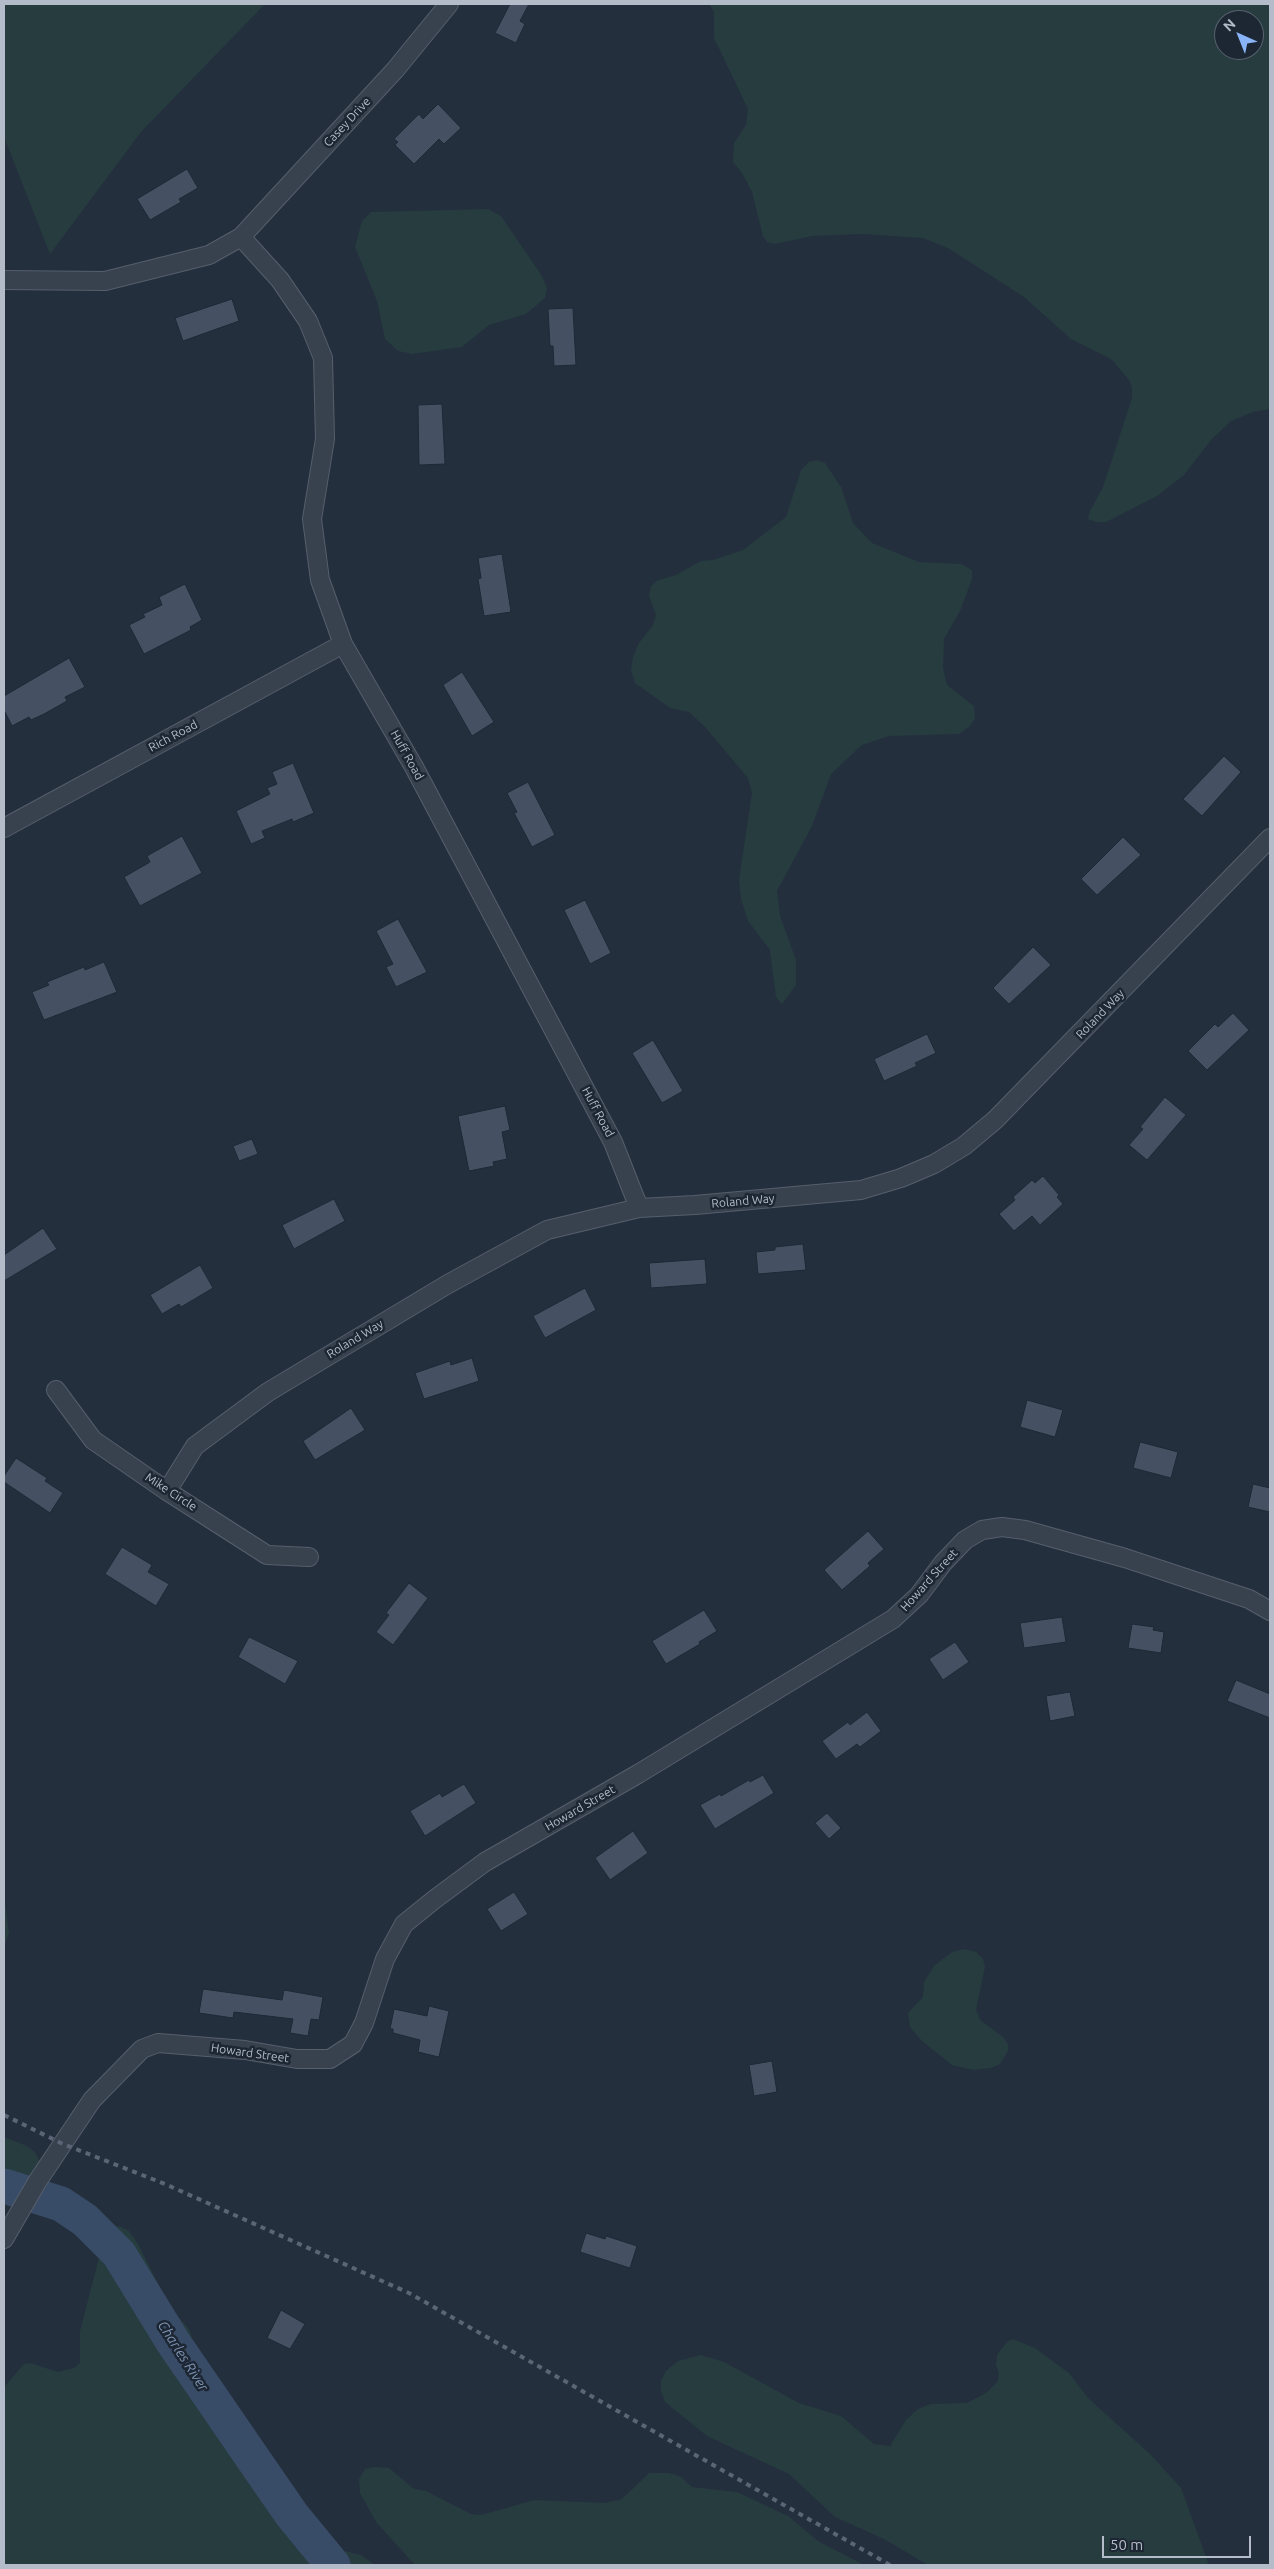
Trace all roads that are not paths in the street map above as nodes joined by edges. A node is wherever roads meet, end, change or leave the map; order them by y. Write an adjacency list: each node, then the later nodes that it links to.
1 (449, 4): 2 (street, Casey Drive)
2 (241, 237): 3 (street, Casey Drive); 4 (street, Huff Road)
3 (4, 280)
4 (343, 644): 5 (street, Rich Road); 7 (street, Huff Road)
5 (4, 828)
6 (1270, 838): 7 (street, Roland Way)
7 (639, 1208): 9 (street, Roland Way)
8 (56, 1390): 9 (street, Mike Circle)
9 (167, 1491): 10 (street, Mike Circle)
10 (308, 1557)
11 (1270, 1611): 12 (street, Howard Street)
12 (4, 2238)

